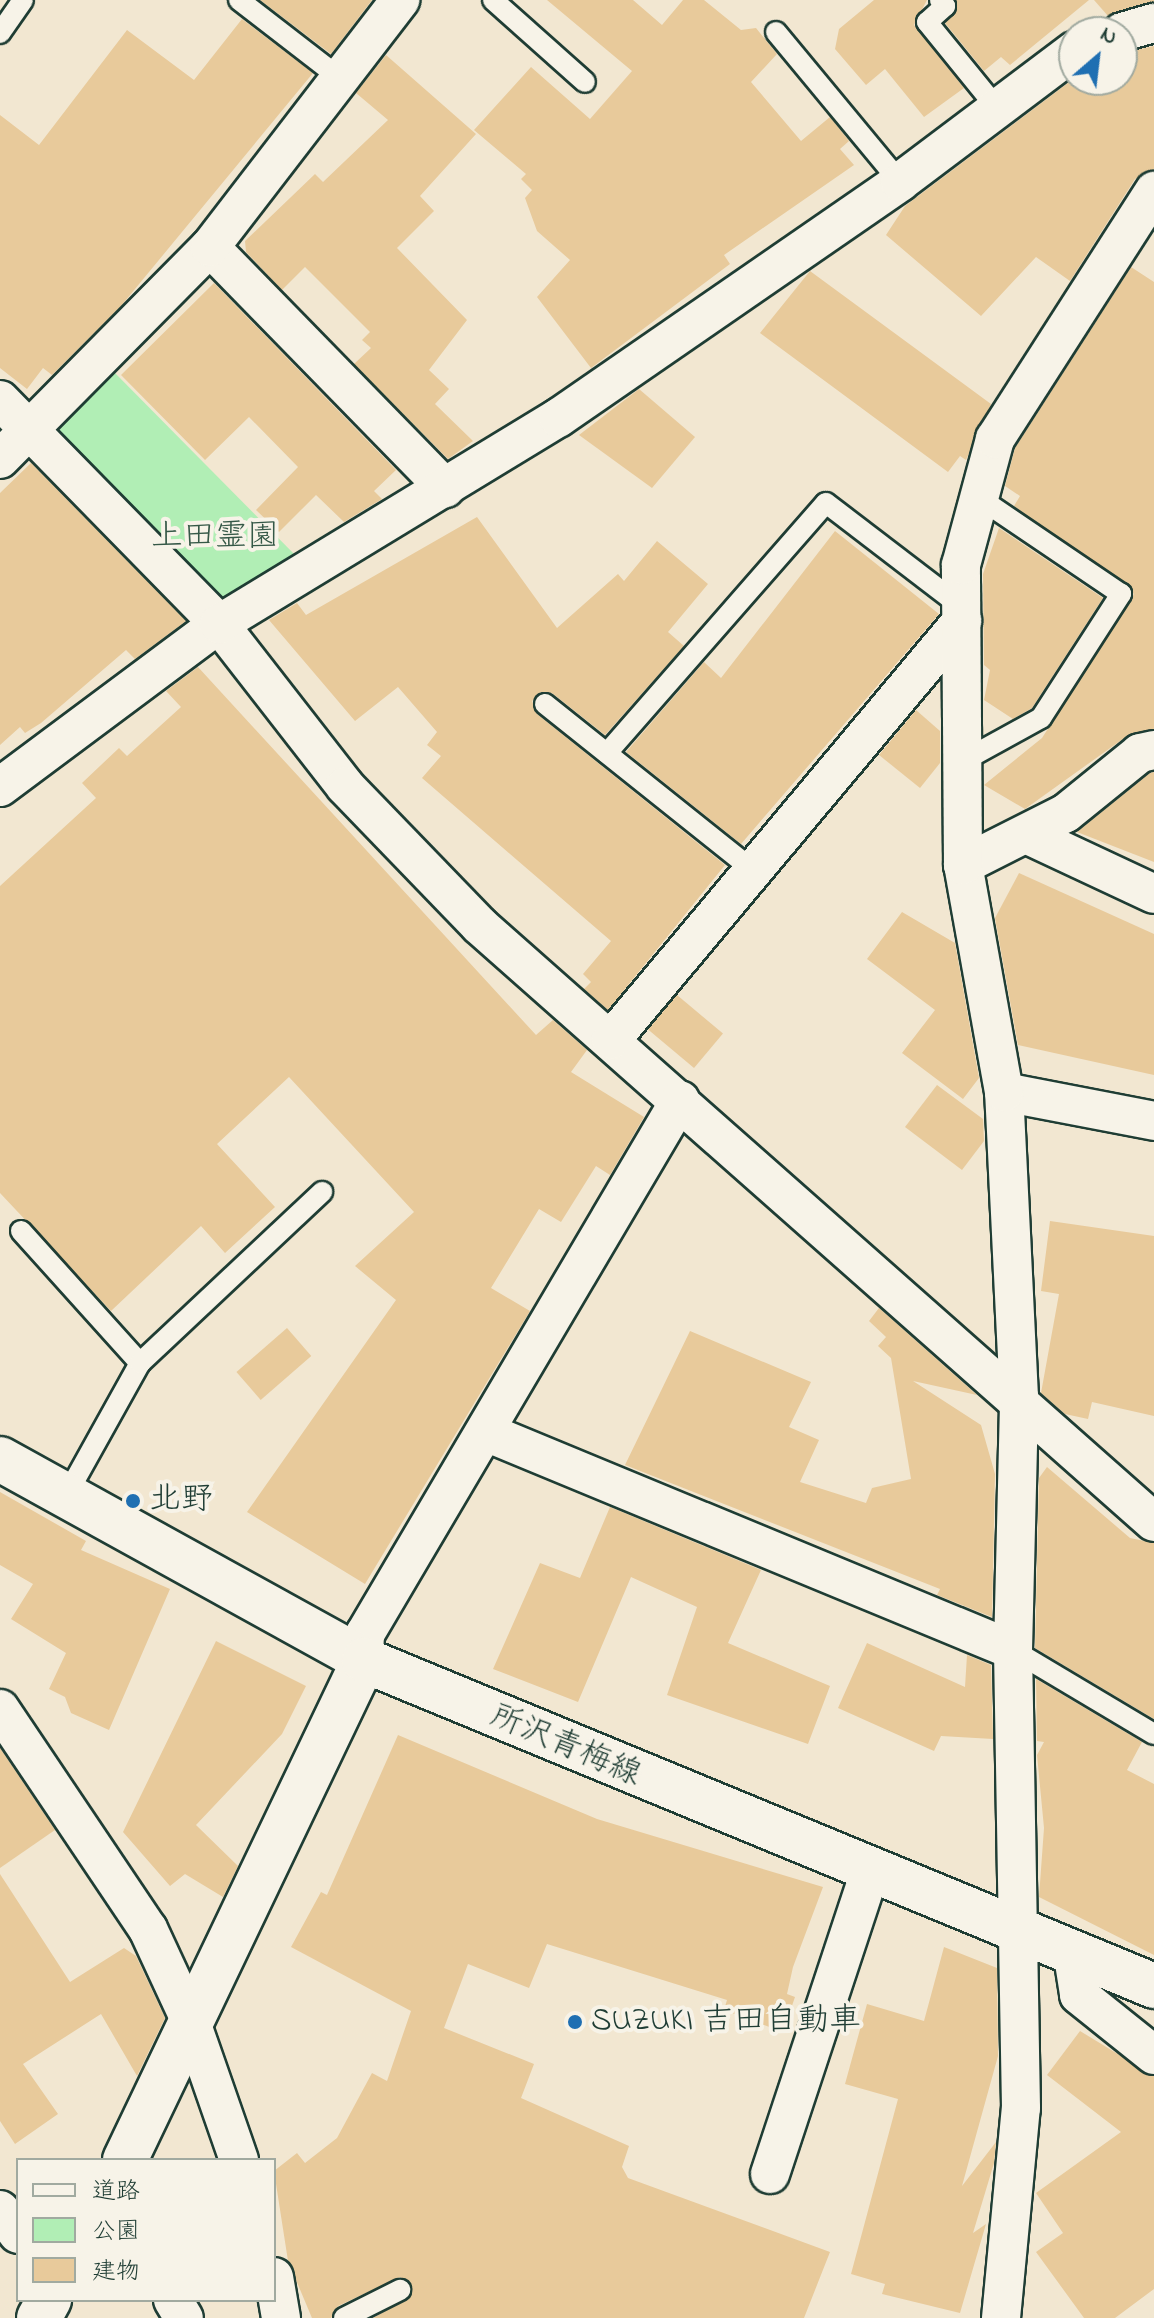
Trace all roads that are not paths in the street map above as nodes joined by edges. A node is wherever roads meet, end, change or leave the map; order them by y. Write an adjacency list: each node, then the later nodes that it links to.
1 (23, 0): 7 (lane)
2 (239, 0): 9 (lane)
3 (400, 0): 9 (street)
4 (493, 0): 10 (lane)
5 (940, 0): 11 (lane)
6 (776, 32): 12 (lane)
7 (0, 33)
8 (1058, 63): 11 (street)
9 (340, 78): 14 (street)
10 (585, 82)
11 (997, 108): 12 (street)
12 (900, 182): 18 (street)
13 (1154, 191): 19 (street)
14 (210, 247): 16 (street); 18 (street)
15 (0, 400): 16 (street)
16 (31, 426): 17 (street); 21 (street)
17 (0, 459)
18 (445, 488): 21 (street)
19 (976, 496): 20 (street); 25 (lane)
20 (962, 614): 24 (lane); 25 (street); 29 (street)
21 (219, 624): 26 (street); 31 (street)
22 (545, 704): 24 (lane)
23 (1154, 750): 27 (street)
24 (607, 753): 29 (lane)
25 (963, 761): 28 (street)
26 (0, 787)
27 (1026, 834): 28 (street); 30 (street)
28 (963, 865): 32 (street)
29 (753, 870): 31 (street)
30 (1154, 894)
31 (611, 1040): 33 (street)
32 (1004, 1092): 34 (street); 38 (street)
33 (680, 1100): 38 (street); 39 (street)
34 (1154, 1121)
35 (322, 1192): 37 (lane)
36 (21, 1231): 37 (lane)
37 (140, 1363): 41 (lane)
38 (1019, 1397): 42 (street); 43 (street)
39 (488, 1433): 43 (street); 44 (street)
40 (0, 1459): 41 (main road, 所沢青梅線)
41 (66, 1496): 44 (main road, 所沢青梅線)
42 (1154, 1522)
43 (1013, 1650): 46 (lane); 48 (street)
44 (364, 1660): 47 (main road, 所沢青梅線); 51 (main road)
45 (0, 1709): 51 (street)
46 (1154, 1734)
47 (869, 1874): 48 (main road, 所沢青梅線); 55 (street)
48 (1020, 1933): 49 (main road, 所沢青梅線); 62 (street)
49 (1073, 1956): 50 (main road, 所沢青梅線); 52 (street)
50 (1154, 1986)
51 (191, 2022): 53 (main road); 54 (street)
52 (1154, 2055)
53 (126, 2158)
54 (238, 2158)
55 (770, 2174)
56 (0, 2210): 57 (street)
57 (16, 2231)
58 (276, 2289): 60 (street)
59 (400, 2290): 61 (lane)
60 (281, 2318)
61 (344, 2318)
62 (1001, 2318)

